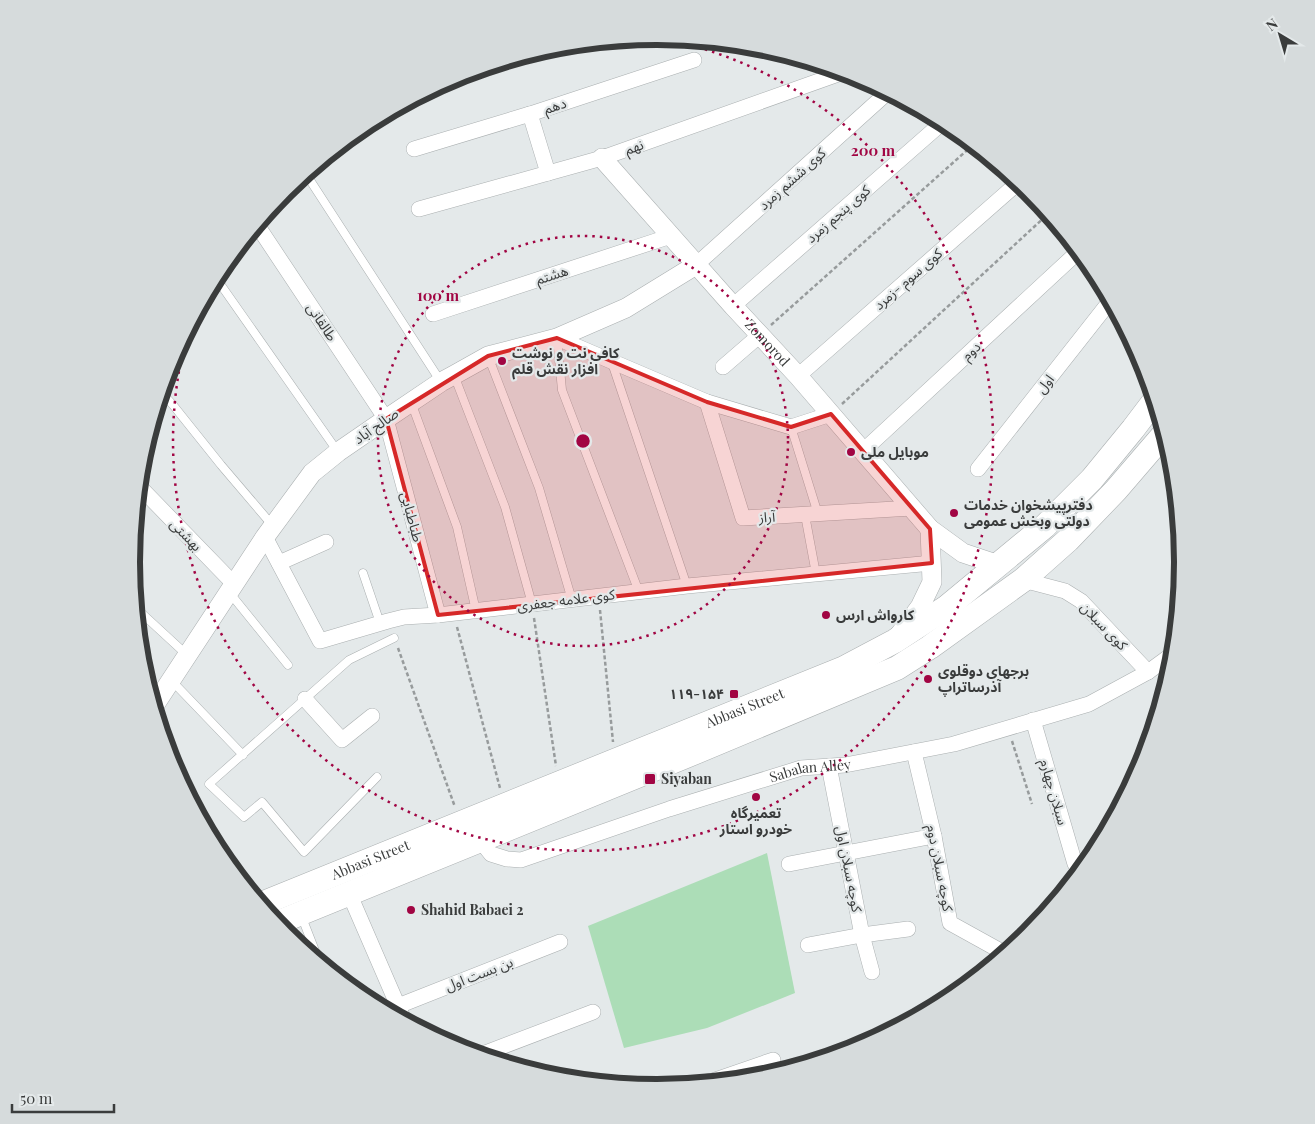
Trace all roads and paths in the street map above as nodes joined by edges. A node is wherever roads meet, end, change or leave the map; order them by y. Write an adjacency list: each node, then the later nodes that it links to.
1 (694, 60): 4 (street, دهم)
2 (834, 76): 8 (street, نهم)
3 (883, 97): 17 (street, کوی ششم زمرد)
4 (530, 114): 6 (street, دهم); 9 (street)
5 (937, 127): 19 (street, کوی پنجم زمرد)
6 (414, 149)
7 (968, 149): 22 (path)
8 (602, 158): 9 (street, نهم); 15 (street, Zomorod)
9 (548, 173): 12 (street, نهم)
10 (310, 180): 28 (lane)
11 (1013, 187): 27 (street, کوی سوم -زمرد)
12 (419, 209)
13 (1043, 218): 33 (path)
14 (261, 231): 34 (street, طالقانی)
15 (671, 236): 17 (street, Zomorod); 21 (street, هشتم)
16 (1074, 256): 37 (street, دوم)
17 (696, 265): 19 (street, Zomorod); 23 (street, صالح آباد)
18 (221, 285): 38 (lane)
19 (732, 306): 22 (street, Zomorod)
20 (1106, 306): 39 (street, اول)
21 (433, 314)
22 (760, 335): 26 (street); 27 (street, Zomorod)
23 (558, 338): 24 (street, صالح آباد); 25 (street); 54 (lane)
24 (488, 356): 28 (street, صالح آباد); 56 (lane)
25 (612, 362): 31 (street); 52 (lane)
26 (723, 367)
27 (798, 376): 33 (street, Zomorod)
28 (448, 378): 30 (street, صالح آباد); 57 (lane)
29 (167, 399): 44 (lane)
30 (411, 402): 34 (street, صالح آباد); 58 (lane)
31 (707, 402): 35 (street); 42 (street, آراز)
32 (1150, 406): 48 (main road, Abbasi Street)
33 (831, 414): 35 (street); 37 (street, Zomorod)
34 (386, 419): 38 (street, صالح آباد); 59 (street, طباطبایی)
35 (791, 427): 42 (lane)
36 (1160, 439): 51 (main road, Abbasi Street)
37 (863, 451): 41 (street, Zomorod)
38 (338, 452): 44 (street, صالح آباد)
39 (978, 469)
40 (145, 493): 53 (street, بهشتی)
41 (912, 508): 42 (street, آراز); 43 (street, Zomorod)
42 (812, 514): 50 (lane)
43 (930, 529): 46 (street); 48 (street, Zomorod)
44 (269, 531): 47 (street, کوی علامه جعفری); 53 (street, صالح آباد)
45 (326, 542): 47 (street)
46 (932, 562): 50 (street, کوی علامه جعفری); 63 (street)
47 (279, 563): 61 (street, کوی علامه جعفری)
48 (999, 565): 63 (main road, Abbasi Street)
49 (363, 572): 61 (lane)
50 (816, 574): 52 (street, کوی علامه جعفری)
51 (1023, 580): 67 (street, کوی سبلان); 74 (main road, Abbasi Street)
52 (687, 586): 54 (street, کوی علامه جعفری)
53 (231, 588): 64 (street, صالح آباد); 66 (lane)
54 (639, 592): 55 (street, کوی علامه جعفری)
55 (599, 596): 56 (street, کوی علامه جعفری); 77 (path)
56 (572, 600): 57 (street, کوی علامه جعفری)
57 (532, 604): 58 (street, کوی علامه جعفری); 80 (path)
58 (476, 611): 59 (street, کوی علامه جعفری)
59 (446, 614): 61 (street, کوی علامه جعفری); 82 (path)
60 (144, 615): 64 (lane)
61 (380, 623)
62 (394, 638): 70 (lane); 83 (path)
63 (895, 641): 74 (main road, Abbasi Street)
64 (188, 655): 68 (street, صالح آباد)
65 (1166, 659): 67 (street)
66 (288, 665)
67 (1148, 672): 72 (street, Sabalan Alley)
68 (171, 680): 69 (street, صالح آباد); 76 (lane)
69 (159, 699)
70 (305, 699): 71 (street); 76 (lane)
71 (372, 716)
72 (1033, 720): 73 (street, Sabalan Alley); 88 (street, سبلان چهارم)
73 (1008, 728): 75 (street, Sabalan Alley); 81 (path)
74 (674, 749): 77 (main road, Abbasi Street); 85 (main road, Abbasi Street)
75 (914, 752): 78 (street, Sabalan Alley); 84 (street, کوچه سبلان دوم)
76 (243, 755): 79 (lane)
77 (615, 760): 80 (main road, Abbasi Street)
78 (830, 766): 85 (street, Sabalan Alley); 86 (street, کوچه سبلان اول)
79 (377, 777)
80 (559, 783): 82 (main road, Abbasi Street)
81 (1032, 804)
82 (504, 805): 83 (main road, Abbasi Street)
83 (461, 823): 90 (main road, Abbasi Street)
84 (934, 836): 86 (street); 98 (street, کوچه سبلان دوم)
85 (480, 840): 89 (main road, Abbasi Street)
86 (846, 853): 87 (street); 94 (street, کوچه سبلان اول)
87 (789, 864)
88 (1075, 864)
89 (349, 893): 91 (main road, Abbasi Street); 100 (street)
90 (267, 901)
91 (300, 913): 92 (main road, Abbasi Street); 97 (lane)
92 (284, 919)
93 (908, 929): 94 (street)
94 (862, 934): 96 (street); 99 (street, کوچه سبلان اول)
95 (560, 942): 101 (street, بن بست اول)
96 (808, 945)
97 (314, 948)
98 (997, 952)
99 (872, 972)
100 (400, 1010)
101 (403, 1012)
102 (593, 1012): 103 (street)
103 (489, 1051)
104 (773, 1060): 105 (street)
105 (734, 1073)

